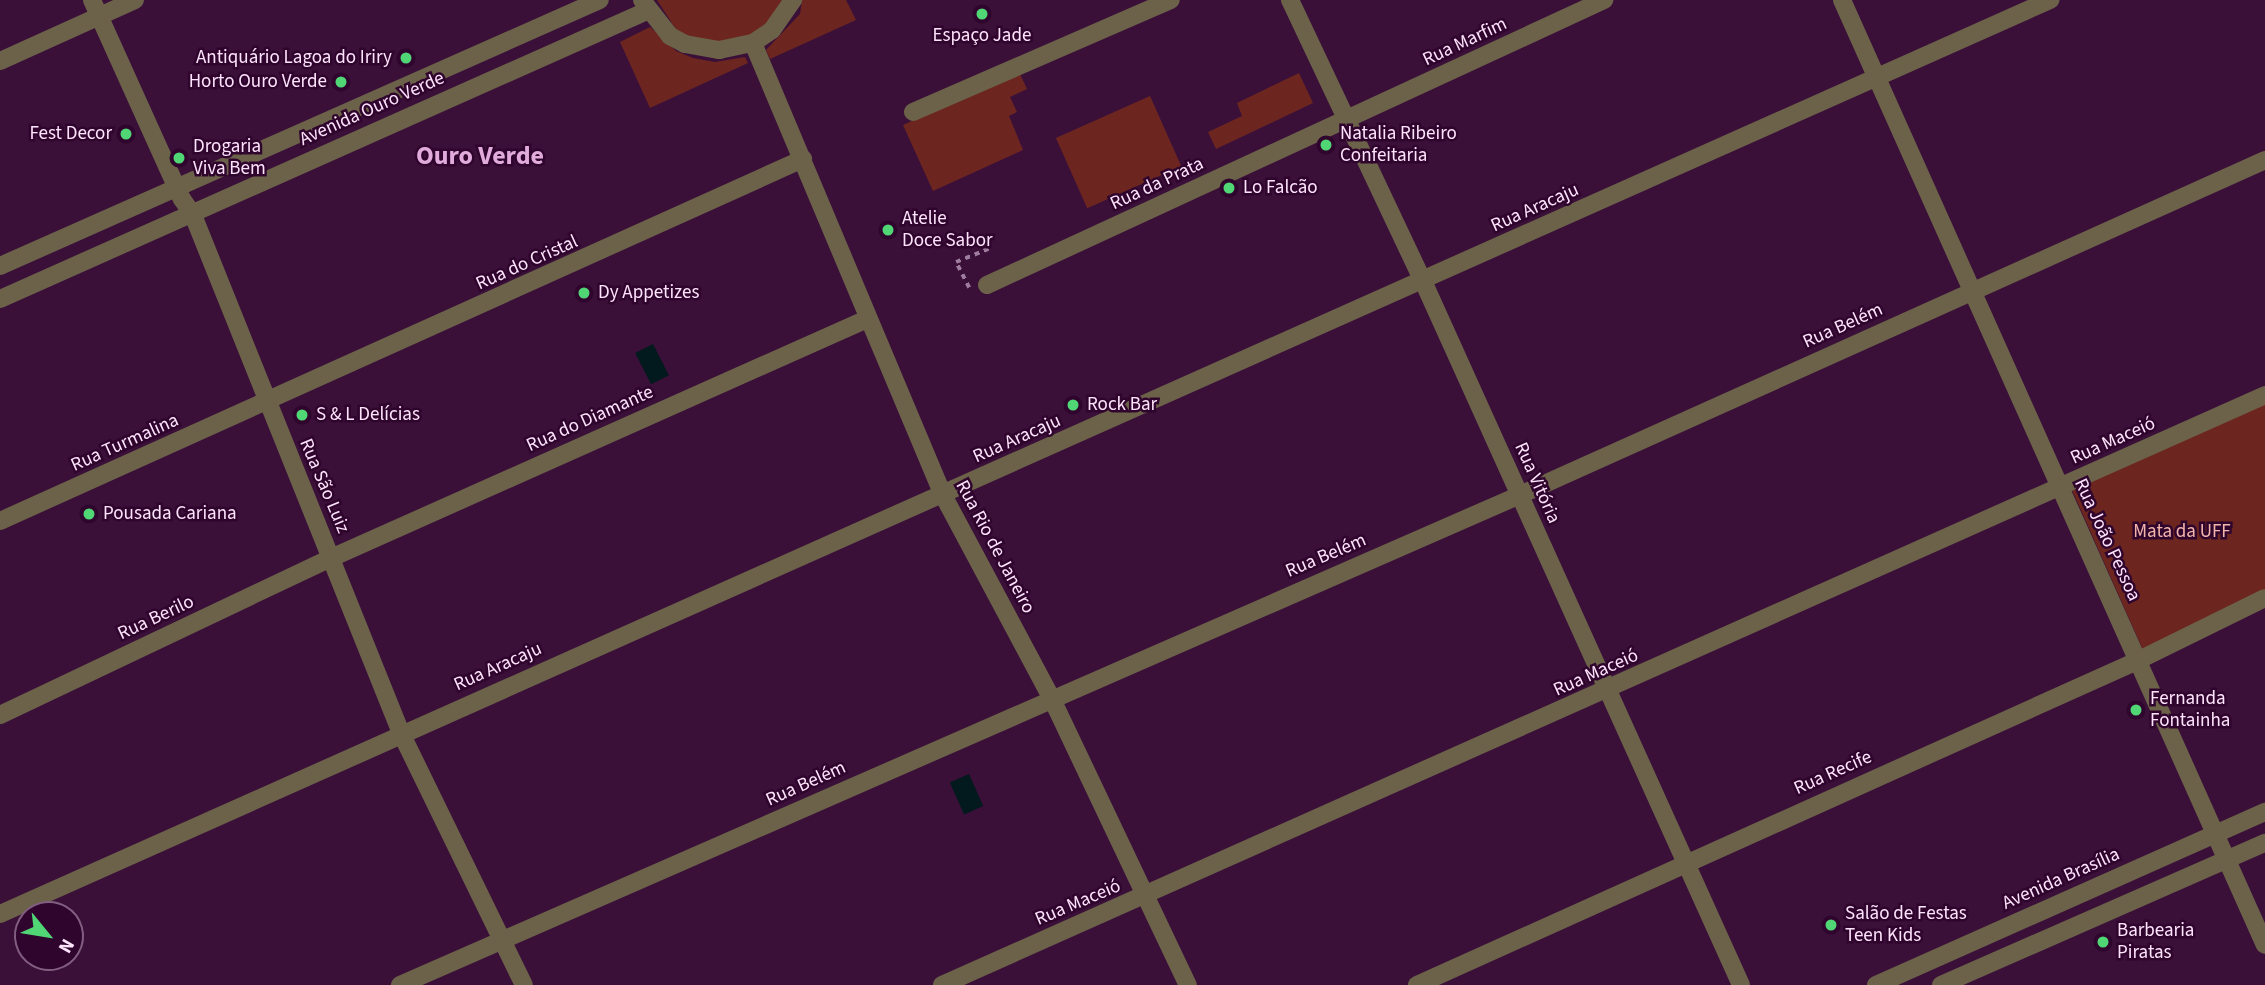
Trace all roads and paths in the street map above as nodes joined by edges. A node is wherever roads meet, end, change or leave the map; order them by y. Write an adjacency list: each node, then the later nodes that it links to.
1 (135, 0): 10 (street)
2 (600, 0): 18 (street, Avenida Ouro Verde)
3 (793, 0): 11 (street)
4 (1171, 0): 14 (street)
5 (1290, 0): 15 (street, Rua Vitória)
6 (1604, 0): 15 (street, Rua Marfim)
7 (1842, 0): 13 (street, Rua João Pessoa)
8 (2050, 0): 13 (street, Rua Aracaju)
9 (644, 5): 11 (street); 19 (street, Avenida Ouro Verde)
10 (95, 8): 12 (street); 18 (street, Rua São Luiz)
11 (753, 43): 16 (street, Rua Rio de Janeiro)
12 (0, 61)
13 (1874, 78): 22 (street, Rua Aracaju); 24 (street, Rua João Pessoa)
14 (913, 112)
15 (1345, 121): 22 (street, Rua Vitória); 23 (street, Rua da Prata)
16 (803, 159): 26 (street, Rua Rio de Janeiro); 28 (street, Rua do Cristal)
17 (2265, 160): 24 (street, Rua Belém)
18 (179, 186): 19 (street, Rua São Luiz); 21 (street, Avenida Ouro Verde)
19 (193, 215): 25 (street, Avenida Ouro Verde); 28 (street, Rua São Luiz)
20 (991, 248): 23 (path)
21 (0, 266)
22 (1423, 281): 30 (street, Rua Aracaju); 31 (street, Rua Vitória)
23 (987, 285)
24 (1972, 290): 29 (street, Rua João Pessoa); 31 (street, Rua Belém)
25 (0, 299)
26 (867, 319): 30 (street, Rua Rio de Janeiro); 33 (street, Rua do Diamante)
27 (2265, 395): 29 (street, Rua Maceió)
28 (267, 403): 32 (street, Rua Turmalina); 33 (street, Rua São Luiz)
29 (2059, 488): 35 (street, Rua João Pessoa); 36 (street, Rua Maceió)
30 (943, 495): 37 (street, Rua Rio de Janeiro); 39 (street, Rua Aracaju)
31 (1520, 495): 36 (street, Rua Vitória); 37 (street, Rua Belém)
32 (0, 522)
33 (331, 558): 38 (street, Rua Berilo); 39 (street, Rua São Luiz)
34 (2265, 598): 35 (street, Rua Recife)
35 (2139, 660): 41 (street, Rua João Pessoa); 44 (street, Rua Recife)
36 (1609, 690): 44 (street, Rua Vitória); 45 (street, Rua Maceió)
37 (1052, 697): 45 (street, Rua Rio de Janeiro); 47 (street, Rua Belém)
38 (0, 715)
39 (401, 733): 46 (street, Rua Aracaju); 47 (street, Rua São Luiz)
40 (2265, 812): 41 (street, Avenida Brasília)
41 (2214, 833): 43 (street, Rua João Pessoa); 55 (street, Avenida Brasília)
42 (2265, 844): 43 (street)
43 (2228, 860): 48 (street, Rua João Pessoa); 56 (street)
44 (1687, 861): 53 (street, Rua Recife); 54 (street, Rua Vitória)
45 (1144, 897): 51 (street, Rua Maceió); 52 (street, Rua Rio de Janeiro)
46 (0, 914)
47 (504, 942): 49 (street, Rua Belém); 50 (street, Rua São Luiz)
48 (2265, 945)
49 (400, 985)
50 (524, 985)
51 (942, 985)
52 (1188, 985)
53 (1417, 985)
54 (1741, 985)
55 (1875, 985)
56 (1941, 985)

